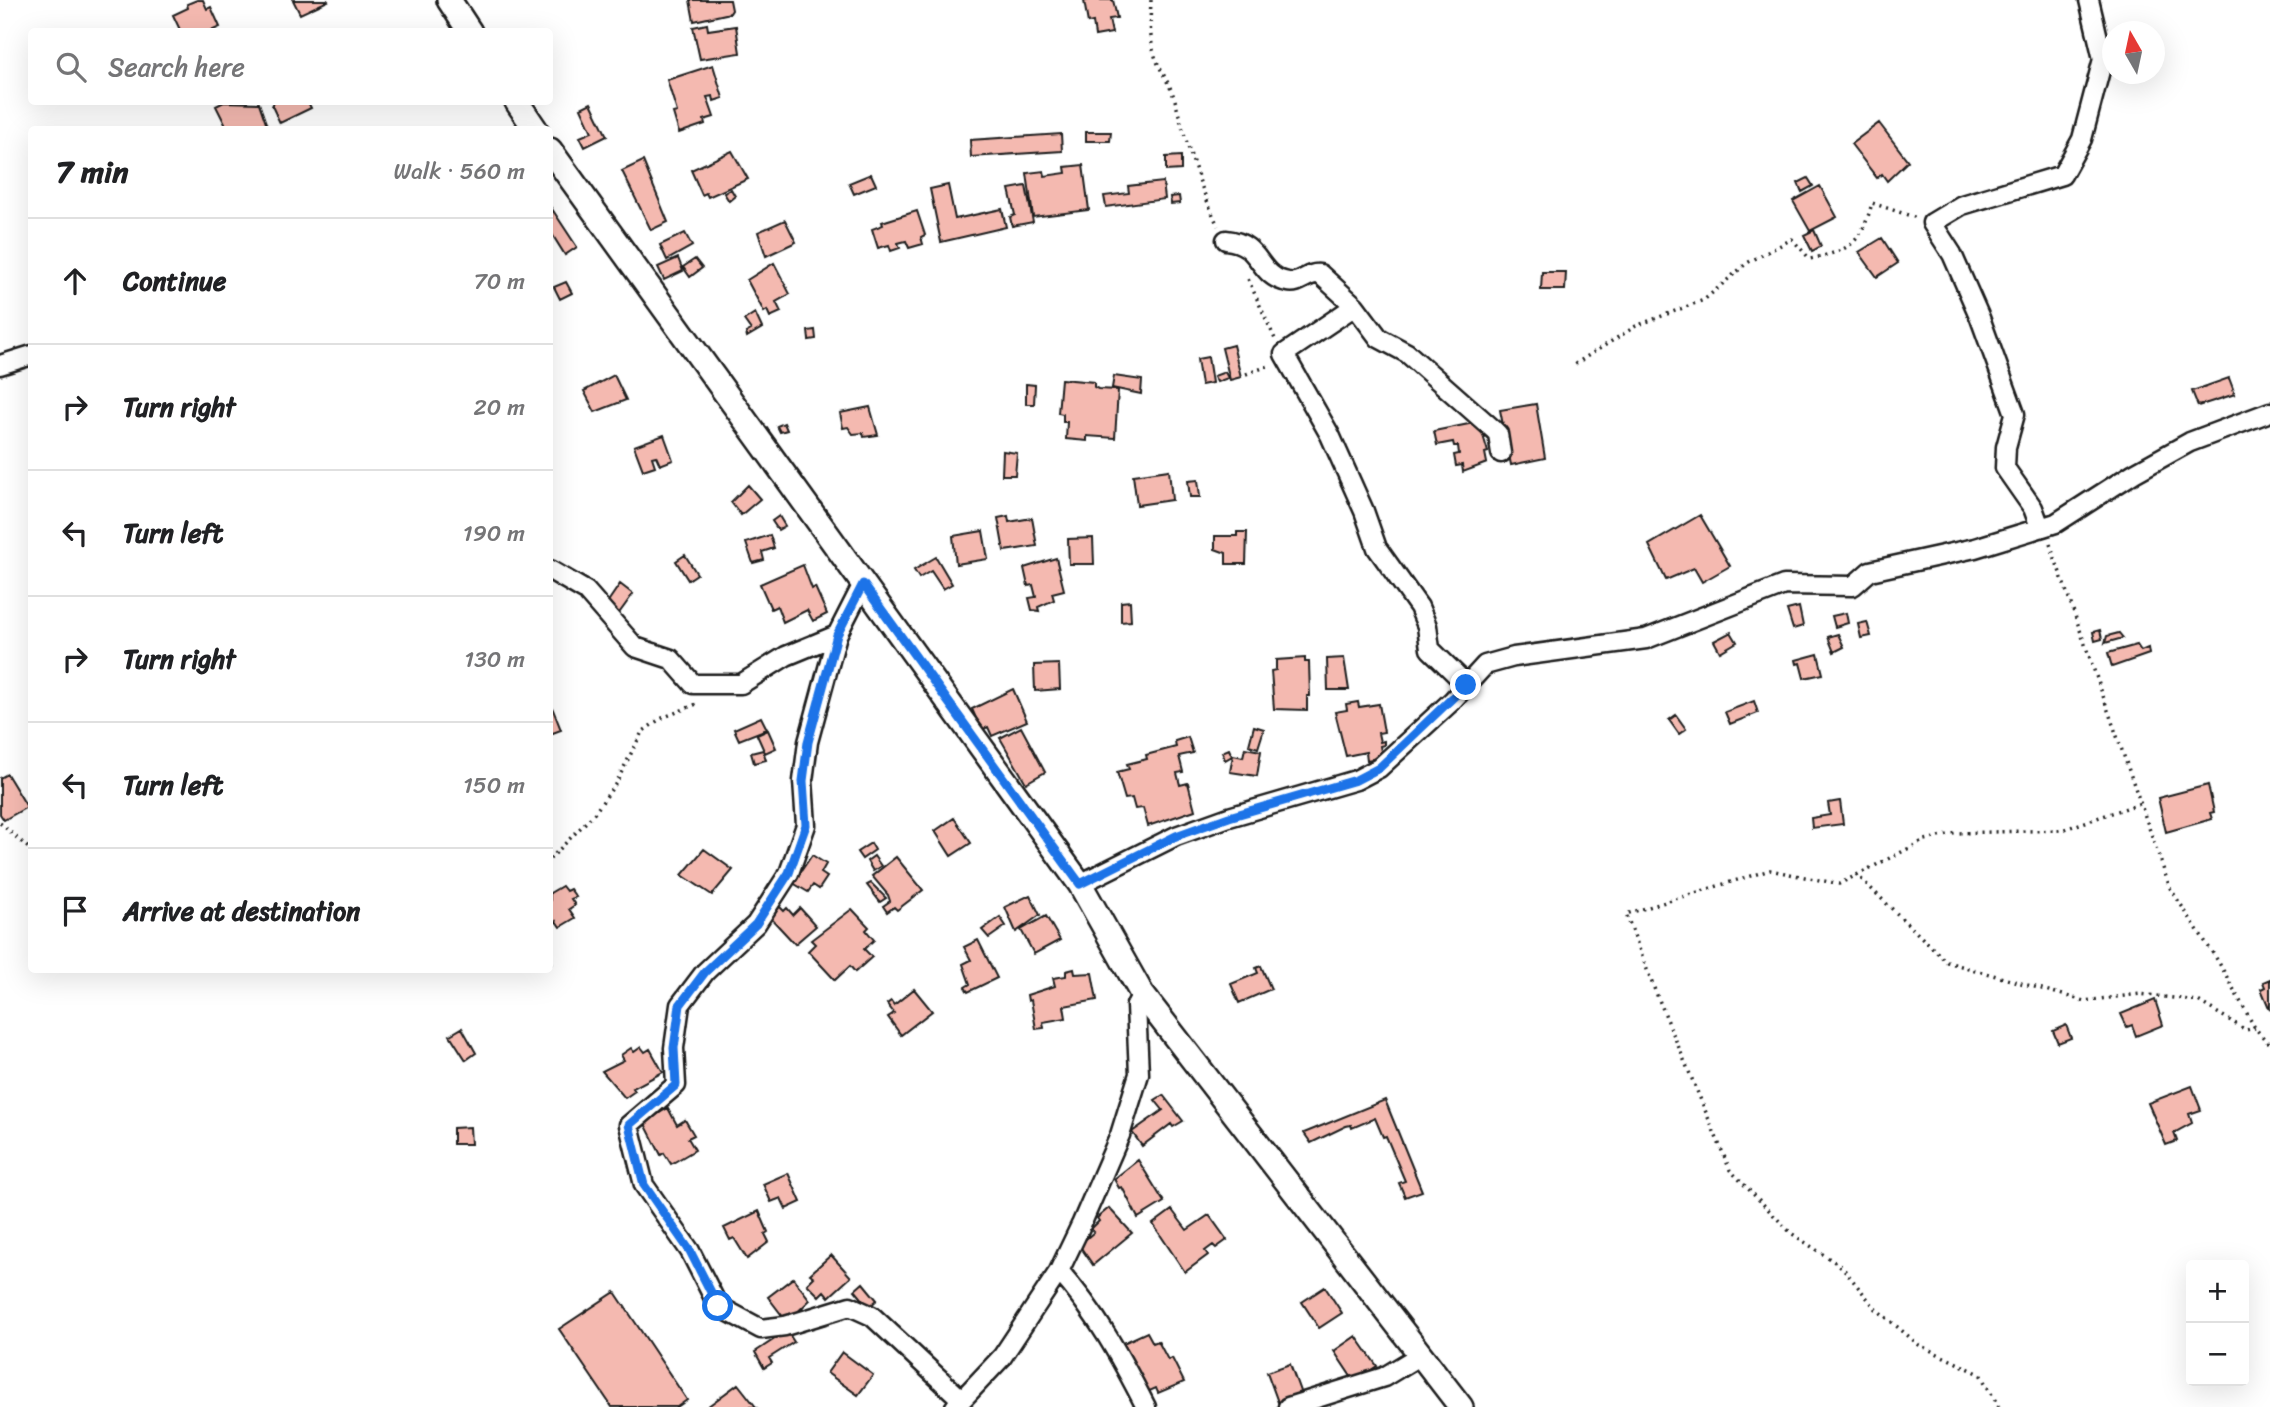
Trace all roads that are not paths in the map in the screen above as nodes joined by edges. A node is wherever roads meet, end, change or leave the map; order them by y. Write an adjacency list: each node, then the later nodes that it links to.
1 (449, 0): 3 (street)
2 (2089, 0): 13 (street)
3 (467, 28)
4 (519, 105): 5 (street)
5 (533, 126)
6 (553, 154): 15 (street)
7 (1226, 240): 8 (street)
8 (1355, 306): 12 (street); 17 (street)
9 (28, 356): 10 (street)
10 (0, 365)
11 (2270, 412): 13 (street)
12 (1501, 453)
13 (2040, 527): 17 (street)
14 (553, 572): 16 (street)
15 (863, 584): 16 (street); 18 (street)
16 (837, 635): 22 (street)
17 (1466, 685): 18 (street)
18 (1080, 884): 19 (street)
19 (1142, 994): 20 (street); 21 (street)
20 (1059, 1271): 22 (street); 23 (street)
21 (1422, 1354): 24 (street); 25 (street)
22 (958, 1403)
23 (1146, 1407)
24 (1288, 1407)
25 (1461, 1407)

